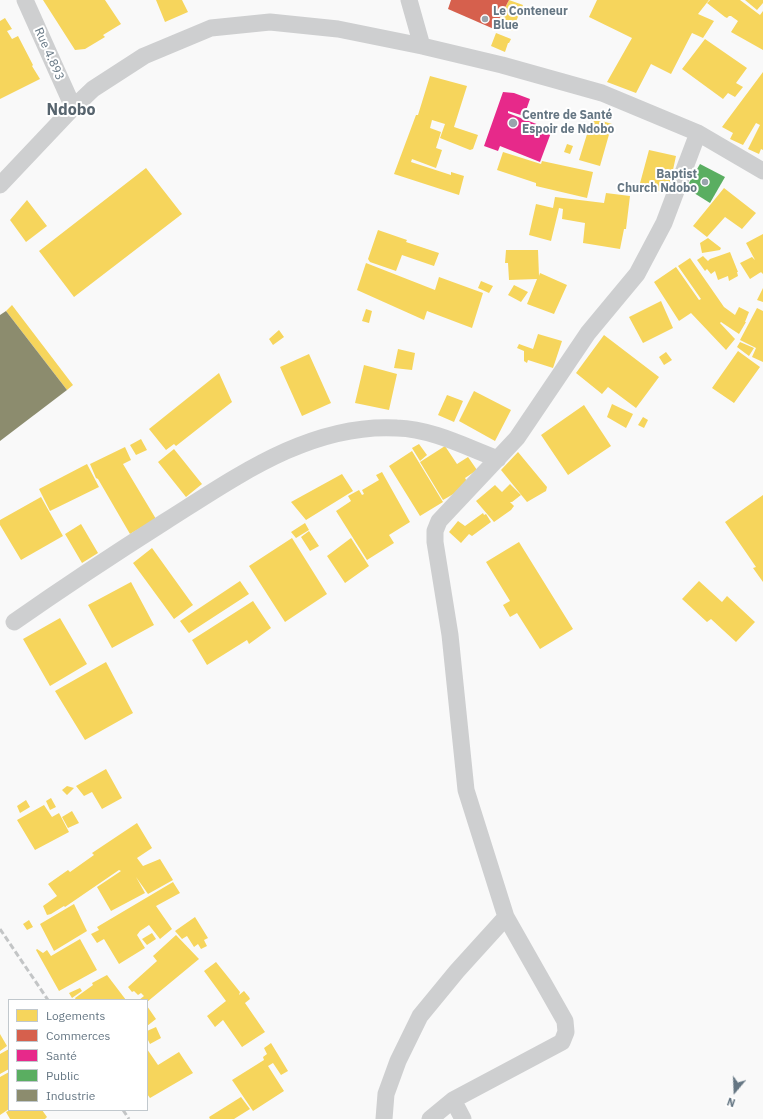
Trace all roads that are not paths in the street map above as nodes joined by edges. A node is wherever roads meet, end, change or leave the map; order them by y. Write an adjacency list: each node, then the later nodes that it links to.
1 (25, 0): 4 (street, Rue 4.893)
2 (409, 0): 3 (street)
3 (422, 46): 4 (street); 5 (street)
4 (73, 107): 7 (street)
5 (698, 133): 6 (street); 8 (street)
6 (763, 171)
7 (0, 185)
8 (498, 459): 9 (street); 10 (street)
9 (14, 622)
10 (506, 917): 11 (street); 12 (street)
11 (453, 1100): 13 (street); 14 (street)
12 (384, 1119)
13 (430, 1119)
14 (463, 1119)

